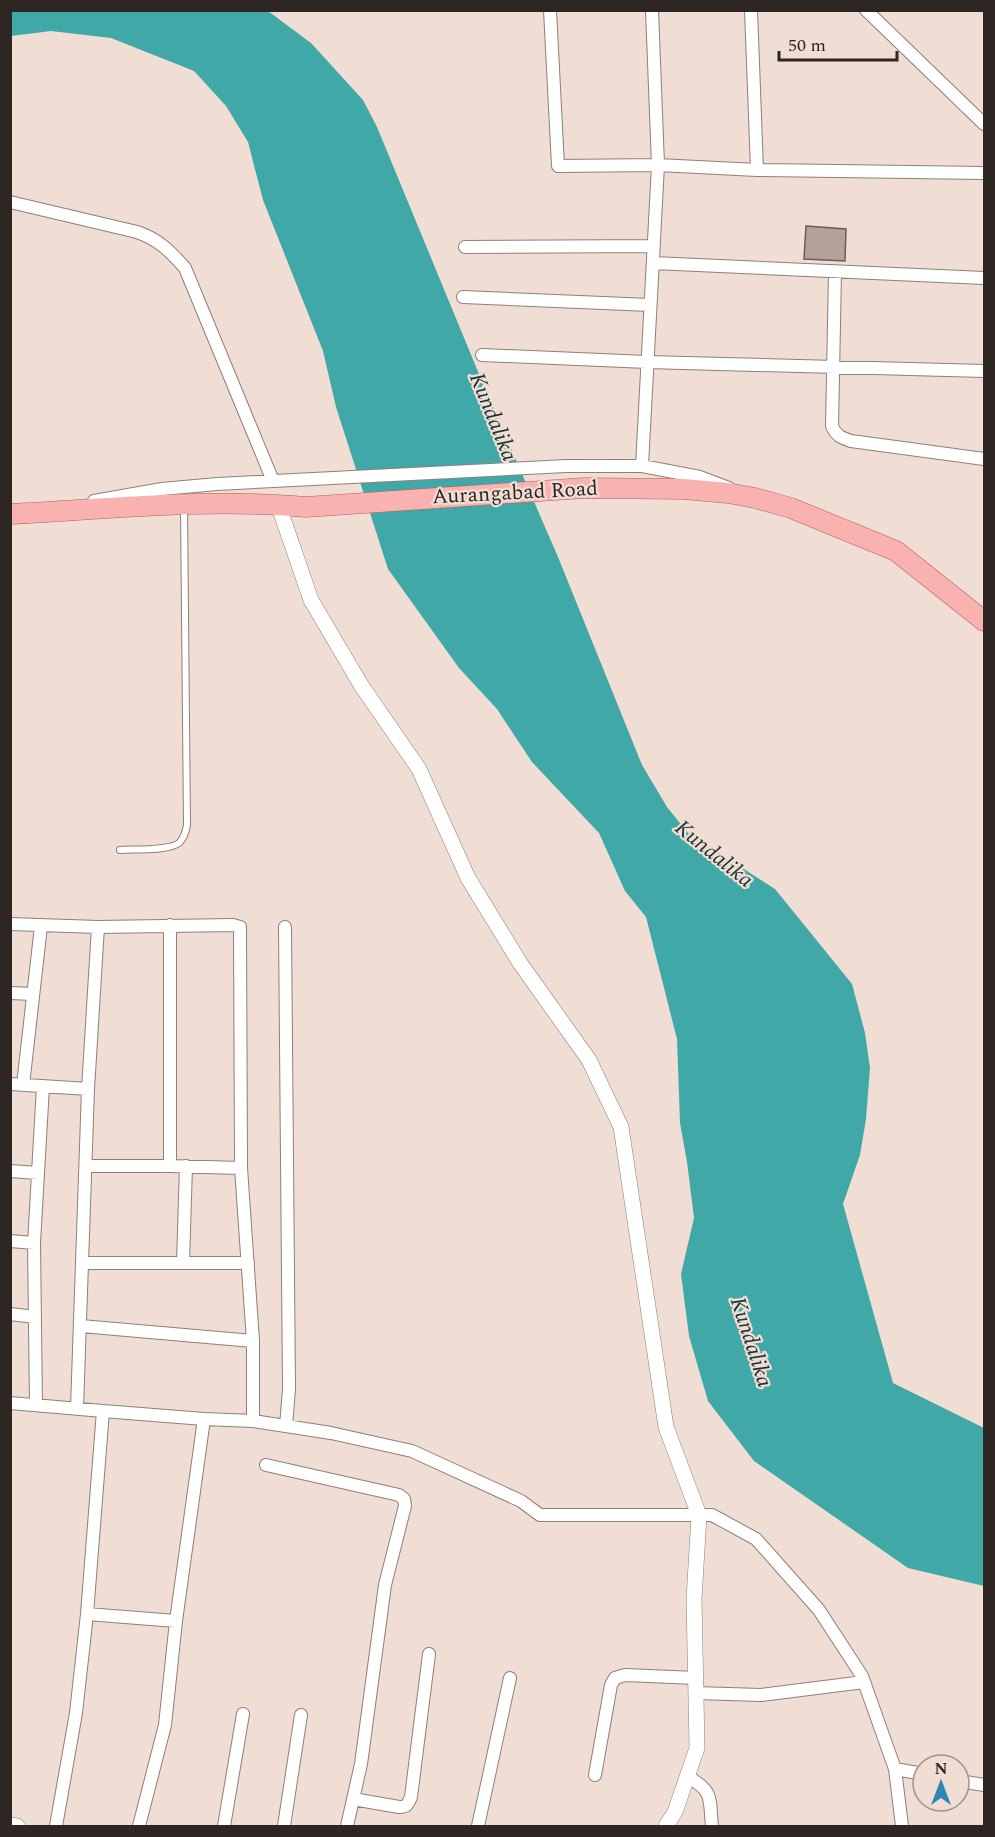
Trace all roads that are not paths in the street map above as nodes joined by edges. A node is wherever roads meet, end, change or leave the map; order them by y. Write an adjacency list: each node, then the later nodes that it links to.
1 (550, 10): 6 (street)
2 (651, 10): 6 (street)
3 (751, 10): 7 (street)
4 (866, 10): 5 (street)
5 (984, 123)
6 (657, 165): 7 (street); 10 (street)
7 (757, 170): 8 (street)
8 (984, 173)
9 (10, 202): 23 (street)
10 (653, 246): 11 (street); 12 (street)
11 (465, 247)
12 (653, 263): 13 (street); 16 (street)
13 (835, 272): 14 (street); 19 (street)
14 (984, 278)
15 (463, 297): 16 (street)
16 (650, 305): 18 (street)
17 (482, 355): 18 (street)
18 (647, 362): 19 (street); 22 (street)
19 (832, 367): 20 (street); 21 (street)
20 (984, 371)
21 (984, 459)
22 (642, 466): 23 (street); 24 (street)
23 (273, 481): 27 (street)
24 (755, 498): 25 (main road, Aurangabad Road); 28 (main road, Aurangabad Road)
25 (278, 504): 26 (main road, Aurangabad Road); 63 (street)
26 (184, 505): 27 (main road, Aurangabad Road); 29 (lane)
27 (20, 514)
28 (984, 621)
29 (120, 850)
30 (10, 924): 32 (street)
31 (170, 925): 33 (street); 41 (street); 43 (street)
32 (41, 926): 33 (street); 36 (street)
33 (98, 927): 39 (street)
34 (285, 927): 61 (street)
35 (10, 993): 36 (street)
36 (33, 994): 37 (street)
37 (17, 1084): 38 (street)
38 (43, 1086): 39 (street); 45 (street)
39 (88, 1089): 40 (street)
40 (86, 1166): 41 (street); 48 (street)
41 (170, 1166): 42 (street)
42 (186, 1166): 43 (street); 49 (street)
43 (241, 1168): 50 (street)
44 (10, 1171): 45 (street)
45 (38, 1173): 47 (street)
46 (10, 1241): 47 (street)
47 (34, 1243): 52 (street)
48 (82, 1263): 49 (street); 53 (street)
49 (183, 1263): 50 (street)
50 (248, 1263): 54 (street)
51 (10, 1314): 52 (street)
52 (35, 1317): 56 (street)
53 (81, 1326): 54 (street); 57 (street)
54 (253, 1341): 60 (street)
55 (10, 1403): 56 (street)
56 (36, 1405): 57 (street)
57 (77, 1408): 58 (street)
58 (103, 1411): 59 (street); 64 (street)
59 (204, 1419): 60 (street); 65 (street)
60 (253, 1421): 61 (street)
61 (286, 1426): 63 (street)
62 (266, 1465): 76 (street)
63 (699, 1515): 68 (street); 69 (street)
64 (87, 1614): 65 (street); 79 (street)
65 (176, 1621): 80 (street)
66 (429, 1654): 76 (street)
67 (510, 1678): 84 (street)
68 (864, 1682): 69 (street); 72 (street)
69 (695, 1685): 74 (street); 75 (street)
70 (243, 1714): 81 (street)
71 (301, 1715): 82 (street)
72 (895, 1769): 73 (street); 87 (street)
73 (911, 1772)
74 (595, 1775)
75 (687, 1776): 85 (street); 86 (street)
76 (353, 1799): 83 (street)
77 (10, 1825): 78 (street)
78 (16, 1827)
79 (56, 1827)
80 (139, 1827)
81 (224, 1827)
82 (284, 1827)
83 (347, 1827)
84 (478, 1827)
85 (666, 1827)
86 (712, 1827)
87 (902, 1827)

